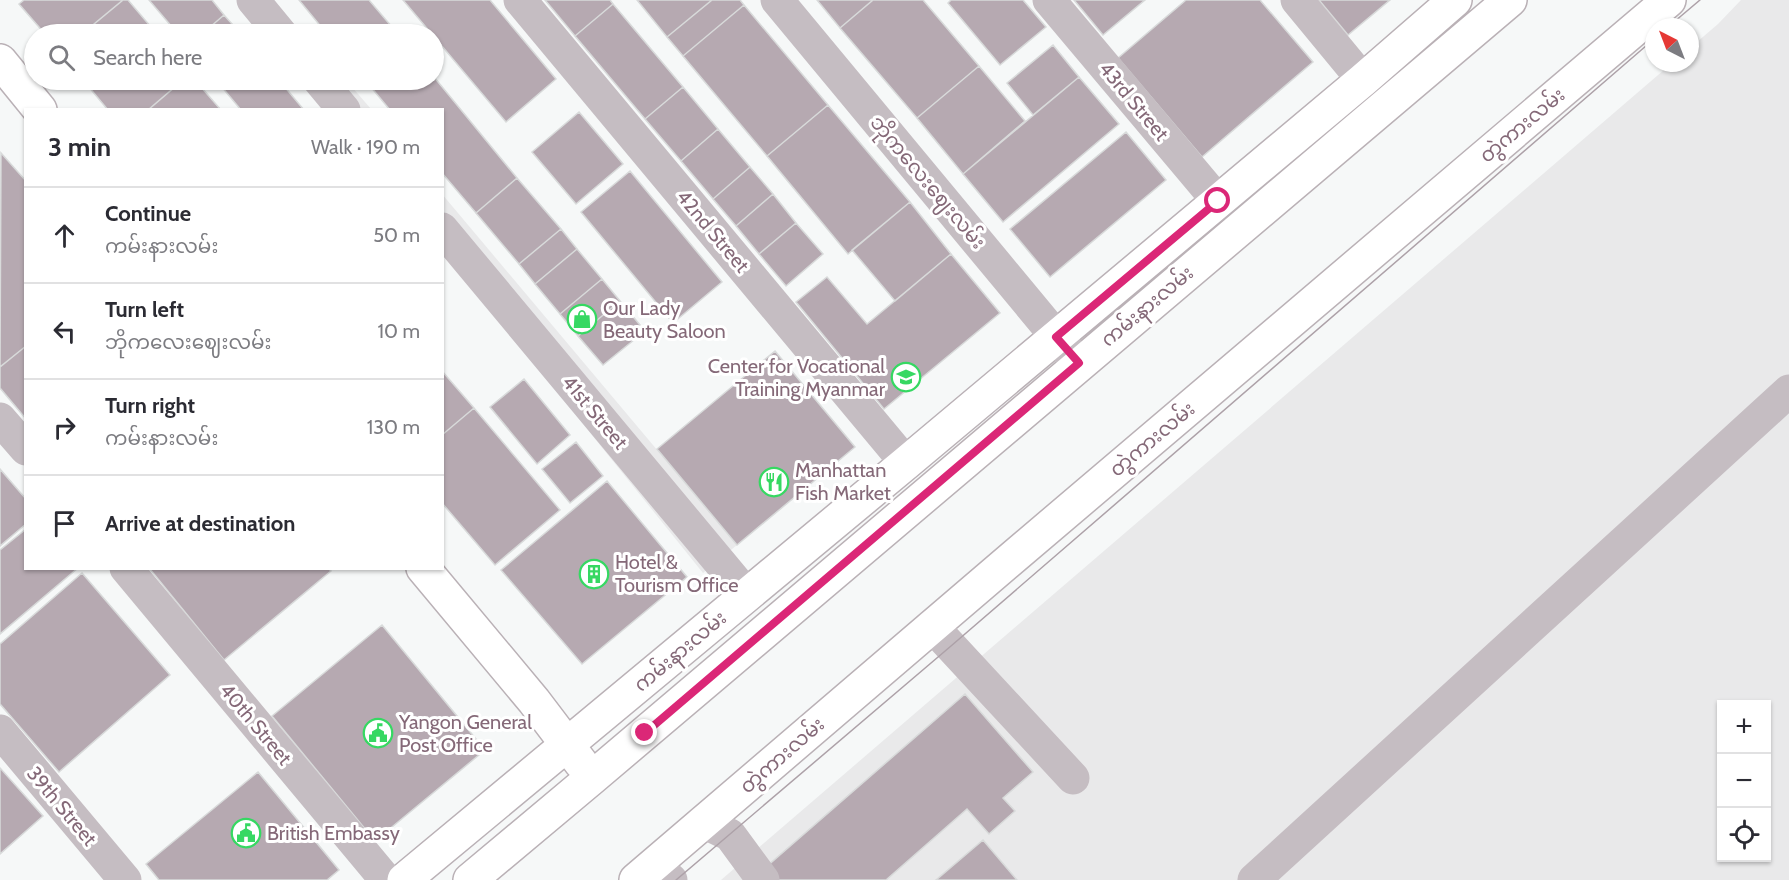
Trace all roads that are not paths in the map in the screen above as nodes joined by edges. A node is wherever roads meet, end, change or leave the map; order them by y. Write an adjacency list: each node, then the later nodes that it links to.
1 (253, 0): 10 (street)
2 (520, 0): 24 (street, 42nd Street)
3 (777, 0): 19 (street, ဘိုကလေးဈေးလမ်း)
4 (1049, 0): 17 (street, 43rd Street)
5 (1297, 0): 13 (street)
6 (1443, 0): 11 (main road)
7 (1455, 0): 11 (main road, ကမ်းနားလမ်း)
8 (1510, 0): 20 (main road, ကမ်းနားလမ်း)
9 (1669, 0): 28 (main road, တွဲကားလမ်း)
10 (273, 24)
11 (1397, 51): 13 (main road, ကမ်းနားလမ်း)
12 (0, 61): 15 (main road)
13 (1363, 80): 17 (main road, ကမ်းနားလမ်း)
14 (327, 90): 16 (street)
15 (38, 108)
16 (342, 108)
17 (1218, 201): 19 (main road, ကမ်းနားလမ်း)
18 (444, 231): 27 (street, 41st Street)
19 (1056, 337): 20 (street, ဘိုကလေးဈေးလမ်း); 24 (main road, ကမ်းနားလမ်း)
20 (1079, 363): 33 (main road, ကမ်းနားလမ်း)
21 (1789, 391): 43 (street)
22 (0, 419): 23 (street)
23 (24, 447)
24 (906, 463): 27 (main road, ကမ်းနားလမ်း)
25 (128, 570): 39 (street, 40th Street)
26 (425, 570): 29 (main road)
27 (747, 595): 30 (main road, ကမ်းနားလမ်း)
28 (932, 626): 34 (street); 36 (main road, တွဲကားလမ်း)
29 (534, 701): 30 (main road); 32 (main road); 35 (main road)
30 (616, 704): 32 (main road, ကမ်းနားလမ်း)
31 (0, 731): 38 (street, 39th Street)
32 (566, 745): 33 (main road); 35 (main road, ကမ်းနားလမ်း)
33 (593, 777): 41 (main road, ကမ်းနားလမ်း)
34 (1073, 778)
35 (516, 787): 40 (main road, ကမ်းနားလမ်း)
36 (703, 822): 37 (main road, တွဲကားလမ်း); 42 (street)
37 (652, 877)
38 (125, 880)
39 (386, 880)
40 (404, 880)
41 (470, 880)
42 (764, 880)
43 (1254, 880)

